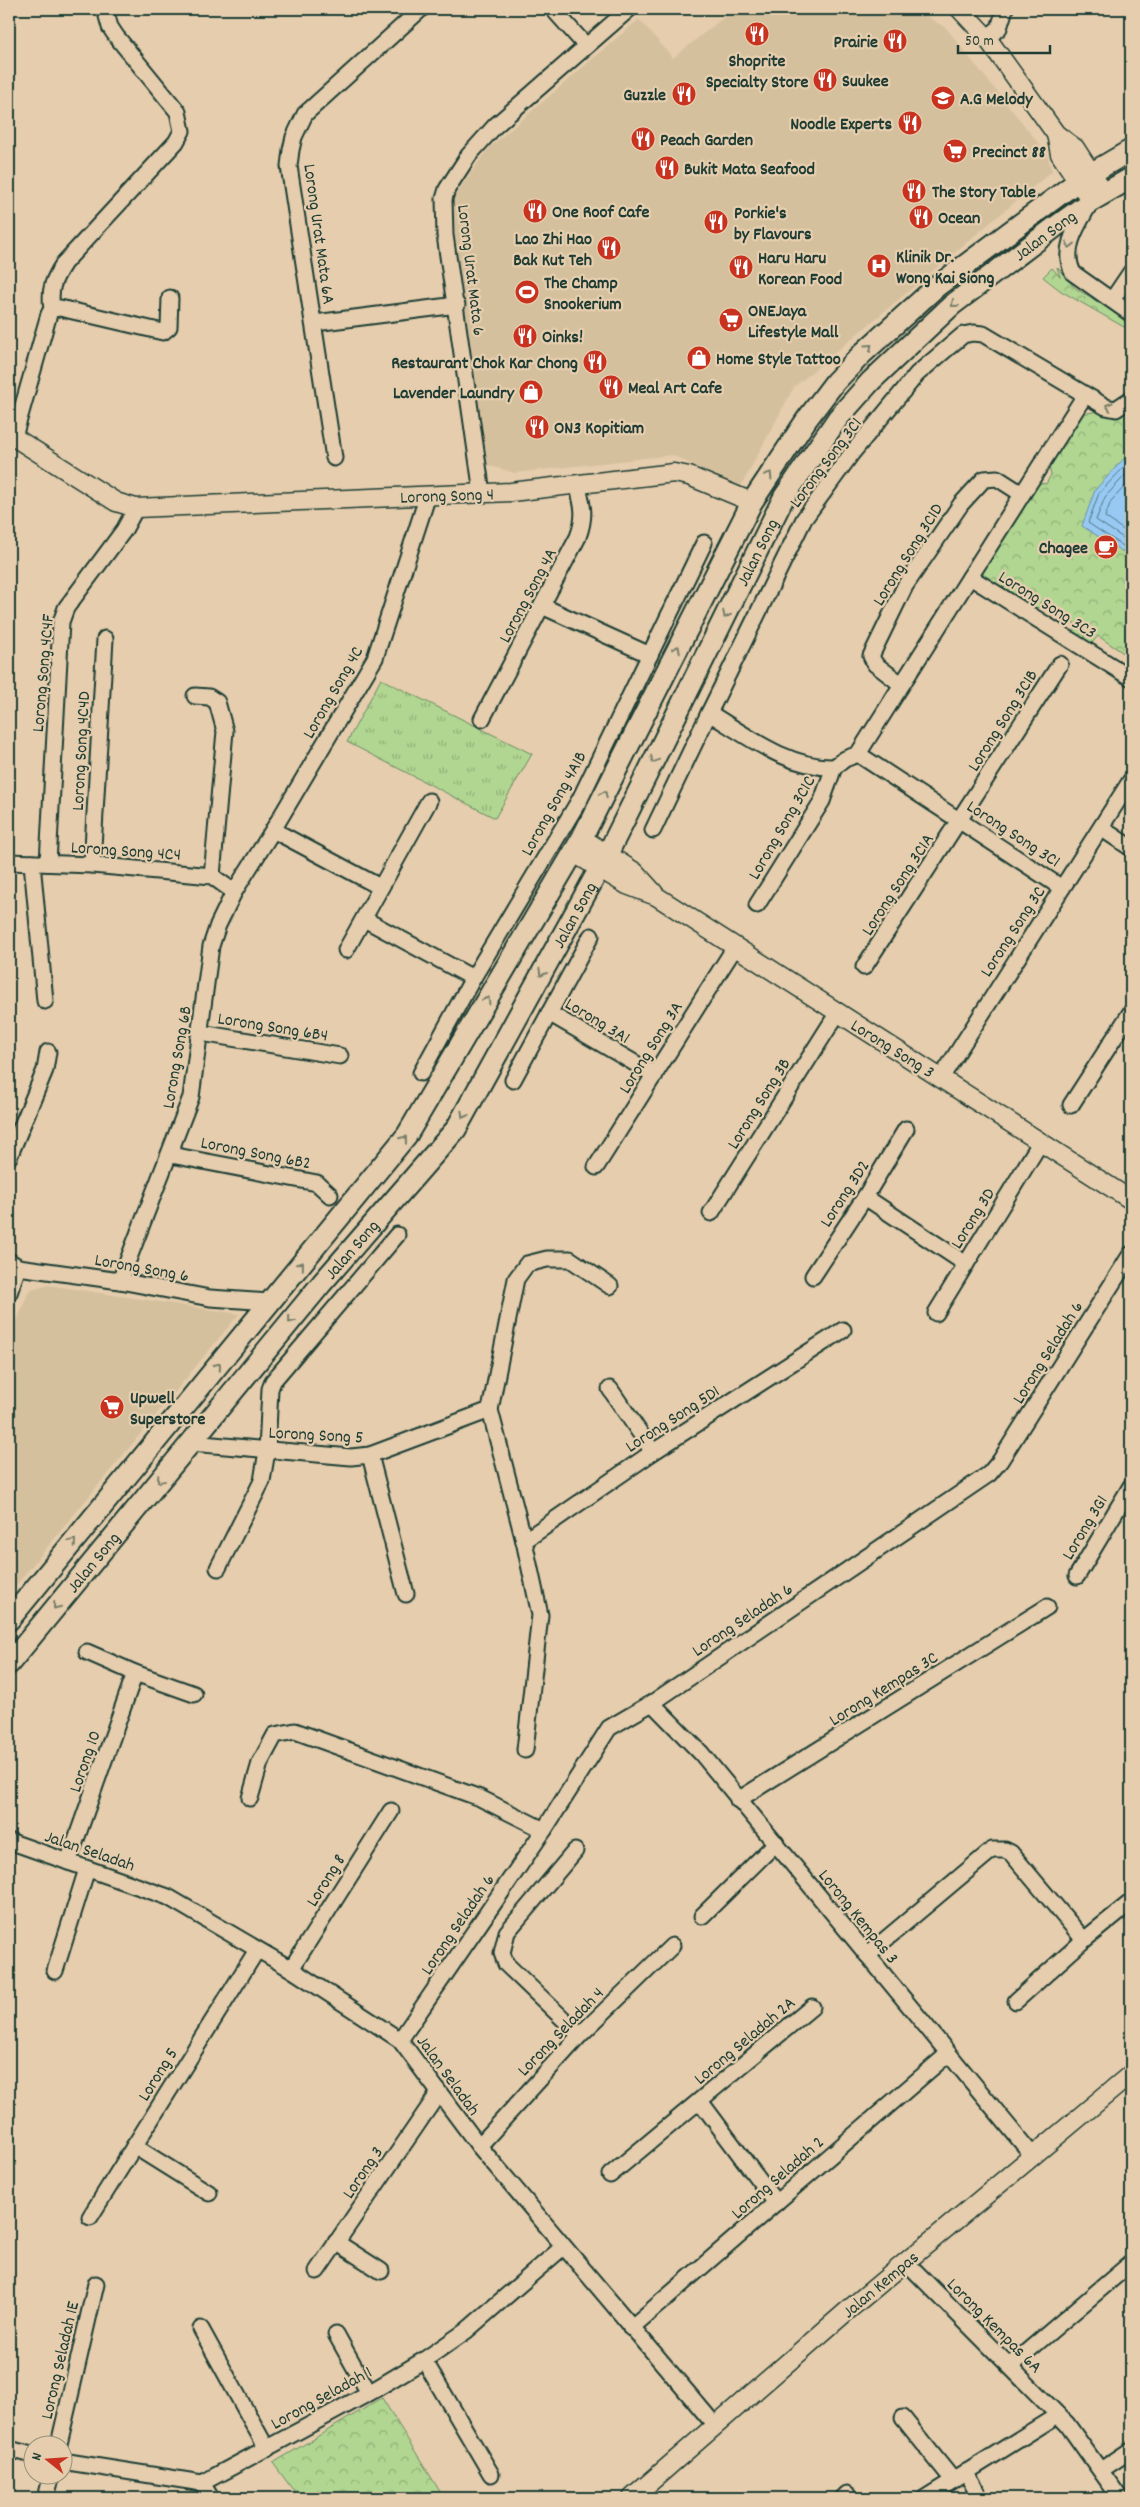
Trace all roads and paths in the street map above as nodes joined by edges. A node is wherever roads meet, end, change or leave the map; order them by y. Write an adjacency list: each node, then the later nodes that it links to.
1 (105, 9): 17 (street)
2 (421, 9): 19 (street, Lorong Urat Mata 6A)
3 (553, 9): 8 (street)
4 (629, 9): 8 (street, Lorong Urat Mata 6)
5 (960, 9): 7 (street)
6 (1005, 9): 7 (street)
7 (987, 38): 10 (street)
8 (586, 46): 16 (street, Lorong Urat Mata 6)
9 (1131, 150): 10 (main road, Jalan Song)
10 (1085, 177): 12 (street); 28 (main road, Jalan Song, one-way to 10)
11 (1131, 178): 12 (main road, Jalan Song)
12 (1098, 197): 15 (street, one-way to 15); 51 (main road, Jalan Song, one-way to 51)
13 (1131, 272): 15 (street)
14 (170, 298): 17 (street)
15 (1112, 300): 18 (street)
16 (457, 305): 19 (street); 25 (street, Lorong Urat Mata 6)
17 (52, 309): 22 (street)
18 (1131, 314)
19 (315, 323): 23 (street, Lorong Urat Mata 6A)
20 (1086, 395): 21 (street, Lorong Song 3C1, one-way to 20); 26 (street); 39 (street, Lorong Song 3C1)
21 (1131, 400)
22 (11, 436): 29 (street)
23 (334, 458)
24 (577, 484): 25 (street, Lorong Song 4); 28 (street, Lorong Song 4); 32 (street, Lorong Song 4A)
25 (482, 493): 27 (street, Lorong Song 4)
26 (1022, 494): 31 (street); 37 (street, Lorong Song 3C1D)
27 (428, 495): 29 (street, Lorong Song 4); 47 (street, Lorong Song 4C)
28 (752, 502): 49 (main road, Jalan Song, one-way to 28)
29 (136, 508): 54 (street, Lorong Song 4C4F)
30 (704, 543): 34 (street, Lorong Song 4A1B)
31 (970, 577): 36 (street, Lorong Song 3C3); 37 (street)
32 (542, 606): 34 (street); 40 (street, Lorong Song 4A)
33 (104, 639): 55 (street, Lorong Song 4C4D)
34 (650, 654): 66 (street, Lorong Song 4A1B)
35 (1060, 664): 45 (street, Lorong Song 3C1B)
36 (1131, 678)
37 (901, 684): 41 (street)
38 (195, 696): 56 (street)
39 (708, 713): 42 (street); 48 (street, Lorong Song 3C1)
40 (482, 719)
41 (858, 754): 42 (street); 45 (street, Lorong Song 3C1)
42 (834, 767): 60 (street, Lorong Song 3C1C)
43 (1131, 780): 46 (street, Lorong Song 3C)
44 (429, 801): 57 (street)
45 (960, 820): 58 (street, Lorong Song 3C1); 65 (street, Lorong Song 3C1A)
46 (1101, 828): 50 (street); 58 (street, Lorong Song 3C)
47 (274, 830): 57 (street); 59 (street, Lorong Song 4C)
48 (654, 830)
49 (578, 845): 51 (street, Lorong Song 3); 97 (main road, Jalan Song, one-way to 49)
50 (1131, 848)
51 (604, 861): 63 (street, Lorong Song 3); 94 (main road, Jalan Song, one-way to 94)
52 (9, 862): 53 (street, Lorong Song 4C4)
53 (32, 863): 54 (street, Lorong Song 4C4); 67 (street)
54 (48, 863): 55 (street, Lorong Song 4C4)
55 (92, 865): 56 (street, Lorong Song 4C4)
56 (212, 876): 59 (street)
57 (380, 887): 61 (street)
58 (1062, 888): 76 (street, Lorong Song 3C)
59 (234, 892): 71 (street, Lorong Song 6B)
60 (756, 905)
61 (364, 919): 64 (street); 66 (street)
62 (591, 936): 69 (street)
63 (735, 947): 70 (street, Lorong Song 3); 75 (street, Lorong Song 3A)
64 (346, 950)
65 (864, 967)
66 (473, 978): 74 (street, Lorong Song 4A1B)
67 (45, 1001)
68 (1131, 1012): 78 (street)
69 (549, 1013): 75 (street, Lorong 3A1); 77 (street)
70 (837, 1014): 76 (street, Lorong Song 3); 87 (street, Lorong Song 3B)
71 (201, 1033): 73 (street, Lorong Song 6B4); 81 (street, Lorong Song 6B)
72 (48, 1052): 82 (street)
73 (340, 1056)
74 (421, 1072)
75 (655, 1075): 83 (street, Lorong Song 3A)
76 (941, 1078): 80 (street, Lorong Song 3)
77 (513, 1080)
78 (1071, 1105)
79 (906, 1129): 85 (street, Lorong 3D2)
80 (1040, 1143): 86 (street, Lorong Song 3); 91 (street, Lorong 3D)
81 (171, 1155): 84 (street, Lorong Song 6B2); 93 (street, Lorong Song 6B)
82 (9, 1157)
83 (596, 1167)
84 (330, 1195)
85 (865, 1198): 91 (street); 92 (street, Lorong 3D2)
86 (1131, 1200)
87 (711, 1213)
88 (397, 1235): 104 (street)
89 (1131, 1254): 118 (street, Lorong Seladah 6)
90 (13, 1264): 93 (street, Lorong Song 6); 96 (street)
91 (966, 1264): 98 (street, Lorong 3D)
92 (812, 1276)
93 (120, 1282): 97 (street, Lorong Song 6)
94 (322, 1283): 97 (main road); 102 (main road, Jalan Song, one-way to 102)
95 (610, 1286): 101 (street)
96 (9, 1293)
97 (270, 1302): 103 (main road, Jalan Song, one-way to 97)
98 (936, 1313)
99 (843, 1330): 105 (street, Lorong Song 5D1)
100 (610, 1389): 105 (street)
101 (490, 1410): 106 (street, Lorong Song 5); 108 (street)
102 (191, 1443): 103 (main road); 104 (street, Lorong Song 5); 115 (main road, Jalan Song, one-way to 115)
103 (154, 1444): 113 (main road, Jalan Song, one-way to 103)
104 (267, 1450): 106 (street, Lorong Song 5); 109 (street)
105 (653, 1452): 108 (street, Lorong Song 5D1)
106 (370, 1456): 111 (street)
107 (1129, 1495): 110 (street, Lorong 3G1)
108 (524, 1541): 119 (street)
109 (218, 1568)
110 (1077, 1576)
111 (406, 1594)
112 (1047, 1607): 121 (street, Lorong Kempas 3C)
113 (9, 1620)
114 (87, 1652): 116 (street)
115 (9, 1664)
116 (134, 1673): 117 (street); 127 (street, Lorong 10)
117 (194, 1694)
118 (652, 1703): 121 (street, Lorong Kempas 3); 123 (street, Lorong Seladah 6)
119 (525, 1750)
120 (250, 1798): 123 (street)
121 (738, 1800): 125 (street, Lorong Kempas 3)
122 (391, 1811): 135 (street, Lorong 8)
123 (544, 1830): 140 (street, Lorong Seladah 6)
124 (9, 1841): 127 (street, Jalan Seladah)
125 (776, 1844): 130 (street); 134 (street, Lorong Kempas 3)
126 (574, 1851): 139 (street)
127 (68, 1862): 128 (street, Jalan Seladah)
128 (87, 1868): 133 (street, Jalan Seladah); 136 (street)
129 (1131, 1902): 131 (street)
130 (702, 1916)
131 (1084, 1940): 134 (street); 137 (street)
132 (672, 1946): 139 (street, Lorong Seladah 4)
133 (257, 1950): 135 (street, Jalan Seladah); 145 (street, Lorong 5)
134 (867, 1955): 141 (street, Lorong Kempas 3)
135 (291, 1969): 140 (street, Jalan Seladah)
136 (55, 1971)
137 (1016, 2001)
138 (812, 2007): 144 (street, Lorong Seladah 2A)
139 (580, 2035): 146 (street, Lorong Seladah 4)
140 (400, 2040): 143 (street, Jalan Seladah)
141 (948, 2054): 147 (street, Lorong Kempas 3); 150 (street, Lorong Seladah 2)
142 (1131, 2074): 147 (street, Jalan Kempas)
143 (438, 2094): 146 (street, Jalan Seladah); 152 (street, Lorong 3)
144 (700, 2101): 148 (street, Lorong Seladah 2A); 150 (street, Lorong Seladah 2A)
145 (134, 2146): 149 (street); 151 (street, Lorong 5)
146 (478, 2146): 153 (street, Jalan Seladah)
147 (1033, 2156): 154 (street, Jalan Kempas)
148 (610, 2175)
149 (209, 2193)
150 (776, 2203): 159 (street, Lorong Seladah 2)
151 (90, 2217)
152 (336, 2242): 156 (street, Lorong 3); 157 (street)
153 (563, 2247): 159 (street, Jalan Seladah); 162 (street, Lorong Seladah 1)
154 (906, 2262): 163 (street, Lorong Kempas 6A); 167 (street, Jalan Kempas)
155 (1131, 2263): 163 (street)
156 (317, 2271)
157 (381, 2271)
158 (96, 2284): 168 (street, Lorong Seladah 1E)
159 (631, 2328): 167 (street, Jalan Seladah)
160 (201, 2329): 170 (street)
161 (336, 2334): 164 (street)
162 (424, 2360): 164 (street, Lorong Seladah 1); 175 (street)
163 (1010, 2366): 165 (street, Lorong Kempas 6A)
164 (368, 2393): 170 (street, Lorong Seladah 1)
165 (1058, 2416): 174 (street, Lorong Kempas 6A); 176 (street)
166 (903, 2418): 176 (street)
167 (714, 2424): 181 (street, Jalan Kempas)
168 (60, 2434)
169 (9, 2448): 172 (street)
170 (267, 2449): 177 (street, Lorong Seladah 1)
171 (1131, 2450): 174 (street)
172 (22, 2452)
173 (72, 2463): 177 (street)
174 (1101, 2470): 184 (street, Lorong Kempas 6A)
175 (492, 2474)
176 (960, 2476): 182 (street); 183 (street)
177 (202, 2483): 180 (street)
178 (50, 2484): 179 (street)
179 (46, 2498)
180 (211, 2498)
181 (632, 2498)
182 (925, 2498)
183 (980, 2498)
184 (1120, 2498)

